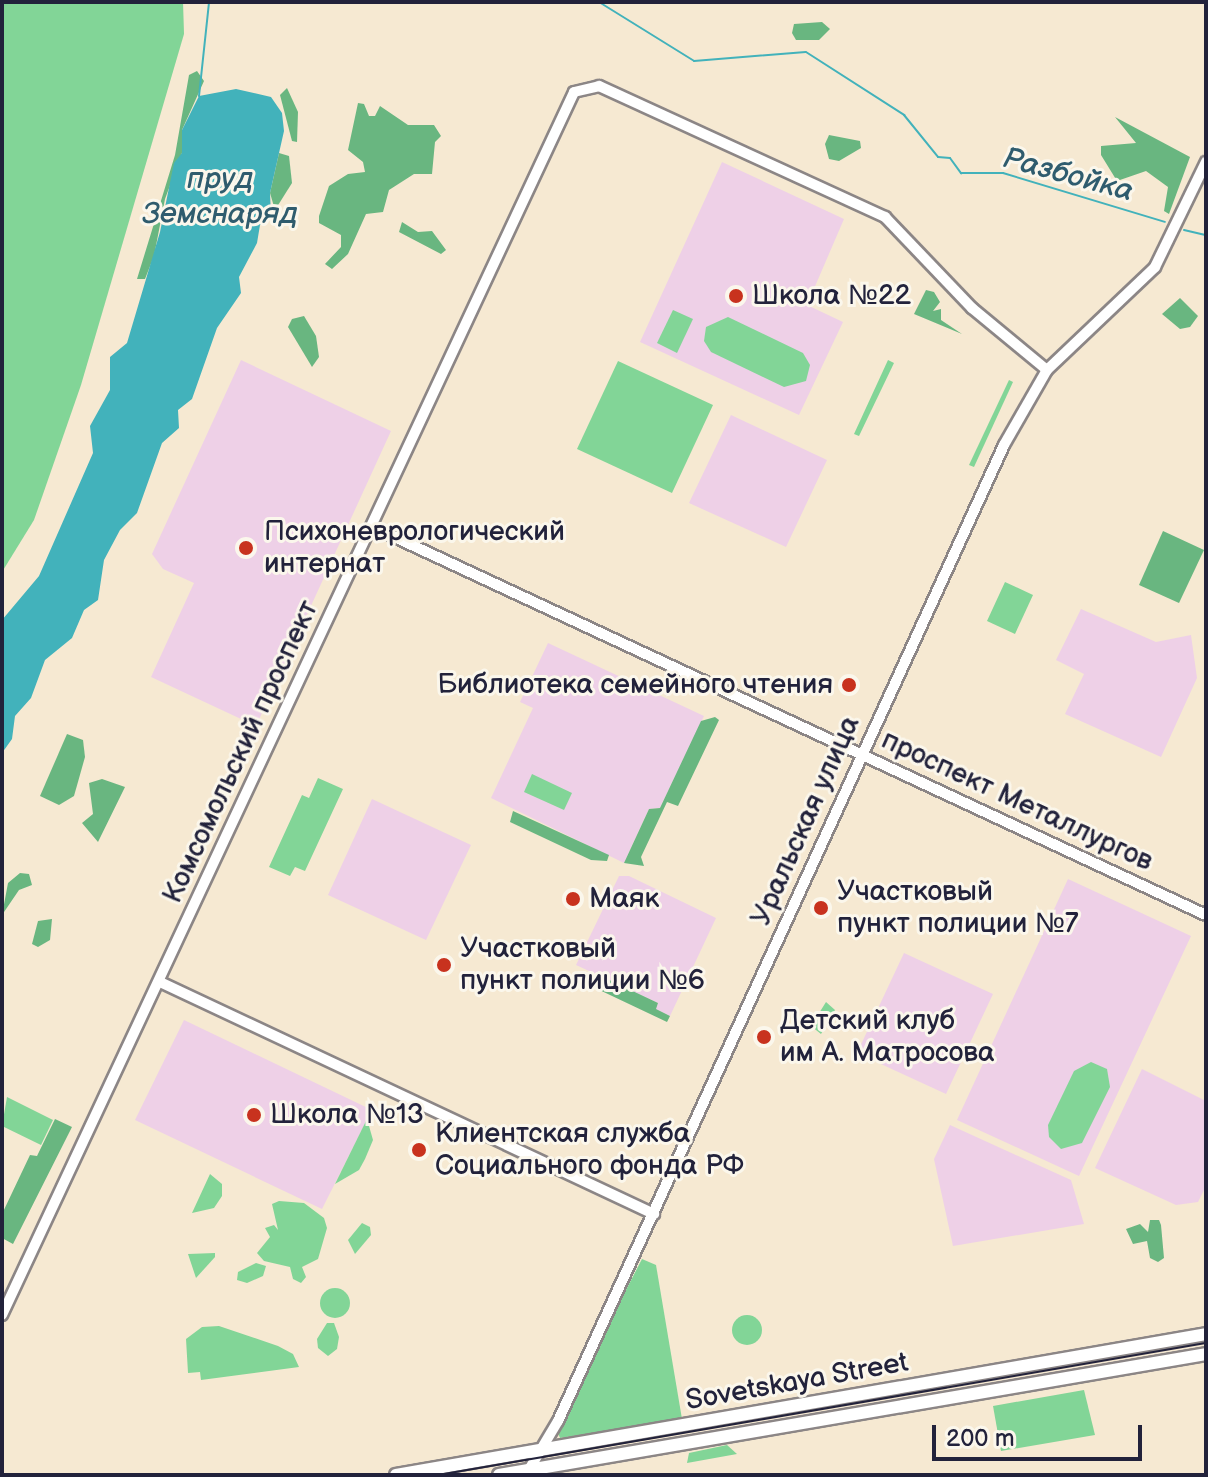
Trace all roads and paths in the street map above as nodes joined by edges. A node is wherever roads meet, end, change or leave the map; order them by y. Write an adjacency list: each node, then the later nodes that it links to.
1 (1206, 162): 2 (street, Уральская улица)
2 (1047, 370): 3 (street, Комсомольский проспект); 4 (street, Уральская улица)
3 (373, 527): 4 (street, проспект Металлургов); 6 (street, Комсомольский проспект)
4 (864, 757): 5 (street, проспект Металлургов); 7 (street, Уральская улица)
5 (1206, 915)
6 (160, 982): 7 (street); 8 (street, Комсомольский проспект)
7 (654, 1214): 11 (street, Уральская улица)
8 (2, 1315)
9 (1206, 1334): 11 (main road, Sovetskaya Street)
10 (1206, 1354): 12 (main road, Sovetskaya Street)
11 (541, 1451): 12 (street, Уральская улица); 13 (main road, Sovetskaya Street)
12 (527, 1473): 14 (main road, Sovetskaya Street)
13 (396, 1475)
14 (499, 1475)

